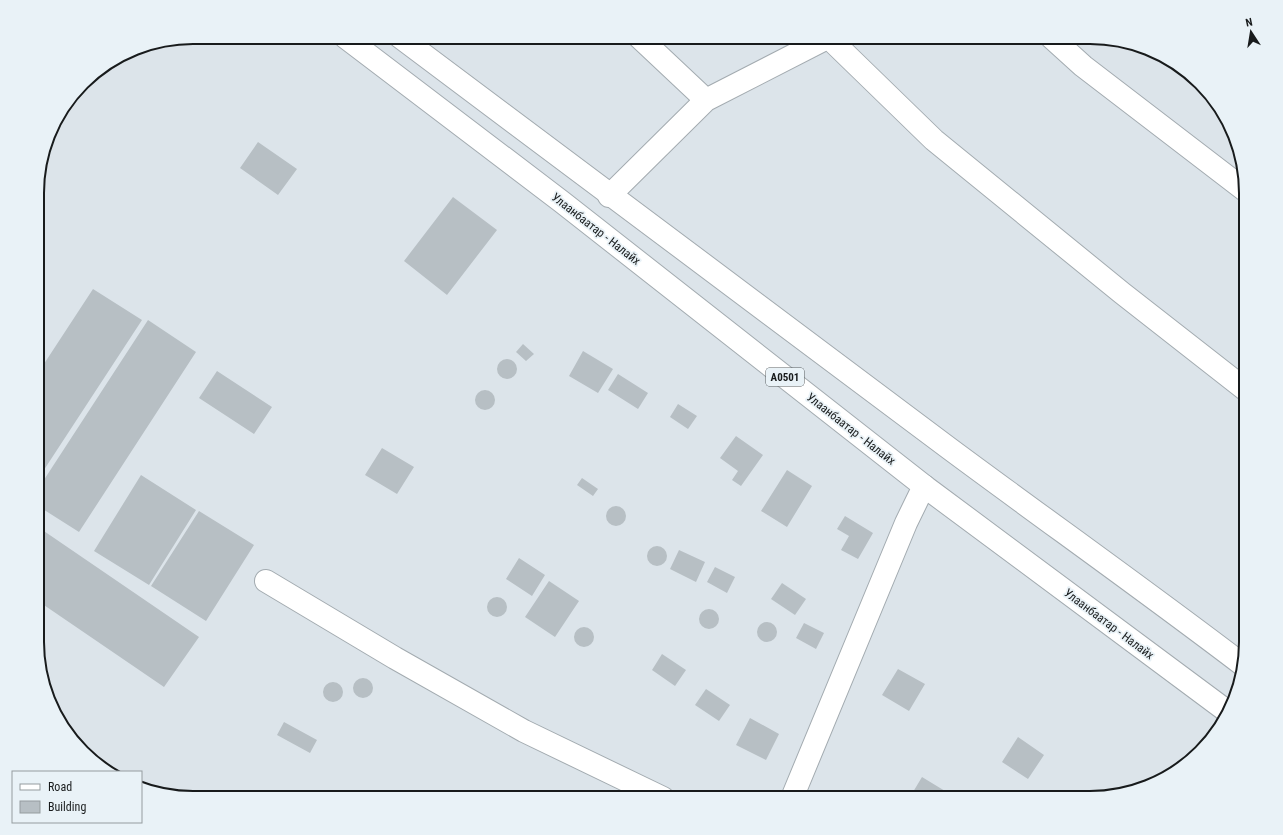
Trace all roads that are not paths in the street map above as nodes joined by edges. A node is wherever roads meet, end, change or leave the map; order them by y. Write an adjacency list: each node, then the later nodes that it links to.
1 (354, 44): 11 (main road, Улаанбаатар - Налайх / A0501)
2 (409, 44): 9 (main road)
3 (646, 44): 7 (main road)
4 (815, 44): 7 (main road)
5 (836, 44): 10 (main road)
6 (1059, 44): 8 (main road)
7 (706, 100): 9 (main road)
8 (1239, 186)
9 (609, 196): 13 (main road)
10 (1239, 385)
11 (924, 486): 14 (main road, Улаанбаатар - Налайх / A0501); 16 (main road)
12 (266, 581): 15 (main road)
13 (1238, 661)
14 (1224, 709)
15 (648, 791)
16 (795, 791)

